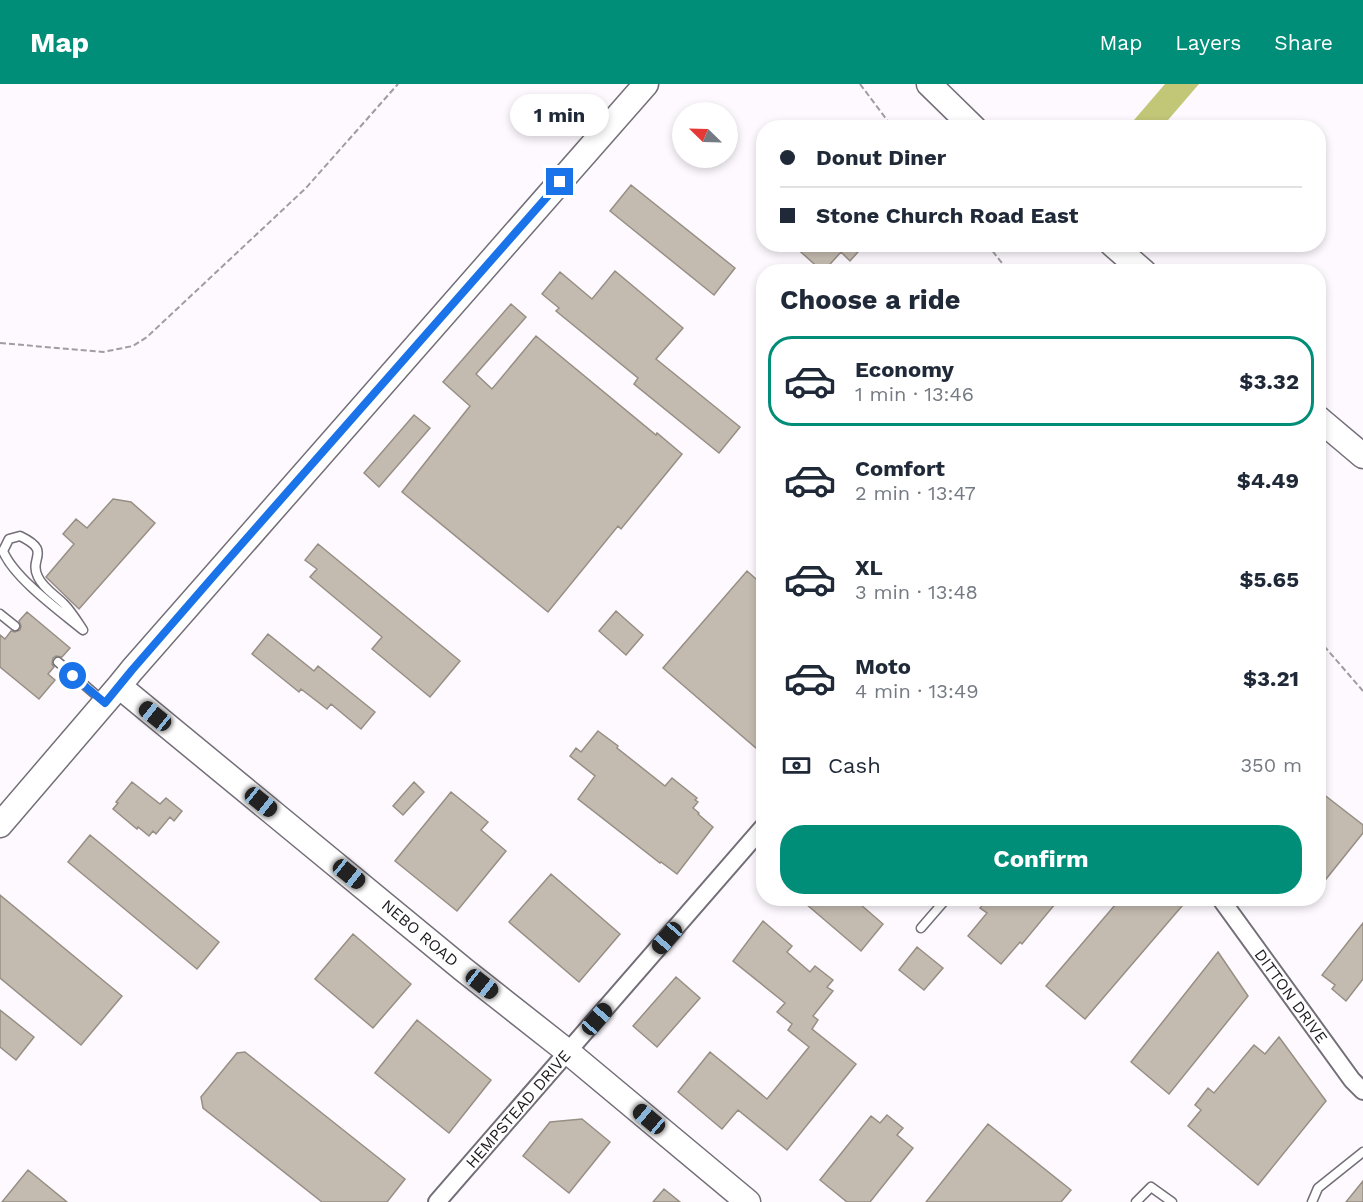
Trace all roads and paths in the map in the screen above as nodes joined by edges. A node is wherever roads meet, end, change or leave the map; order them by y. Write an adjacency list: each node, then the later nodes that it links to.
1 (398, 84): 11 (path)
2 (646, 84): 20 (street)
3 (860, 84): 5 (path)
4 (929, 84): 6 (street)
5 (887, 120)
6 (966, 120)
7 (993, 252): 9 (path)
8 (1121, 252): 10 (street)
9 (1003, 264)
10 (1135, 264)
11 (0, 343)
12 (1326, 425): 13 (street)
13 (1363, 456)
14 (0, 614): 15 (lane)
15 (15, 627)
16 (83, 630): 16 (lane)
17 (1326, 648): 19 (path)
18 (57, 662): 20 (lane)
19 (1363, 691)
20 (112, 695): 21 (street); 26 (street, NEBO ROAD)
21 (0, 825)
22 (756, 835): 26 (street, HEMPSTEAD DRIVE)
23 (940, 906): 25 (lane)
24 (1226, 906): 27 (street, DITTON DRIVE)
25 (921, 928)
26 (568, 1052): 29 (street, HEMPSTEAD DRIVE); 30 (street, NEBO ROAD)
27 (1363, 1091)
28 (1363, 1152): 33 (lane)
29 (437, 1202)
30 (748, 1202)
31 (1136, 1202): 32 (lane)
32 (1172, 1202)
33 (1312, 1202)

